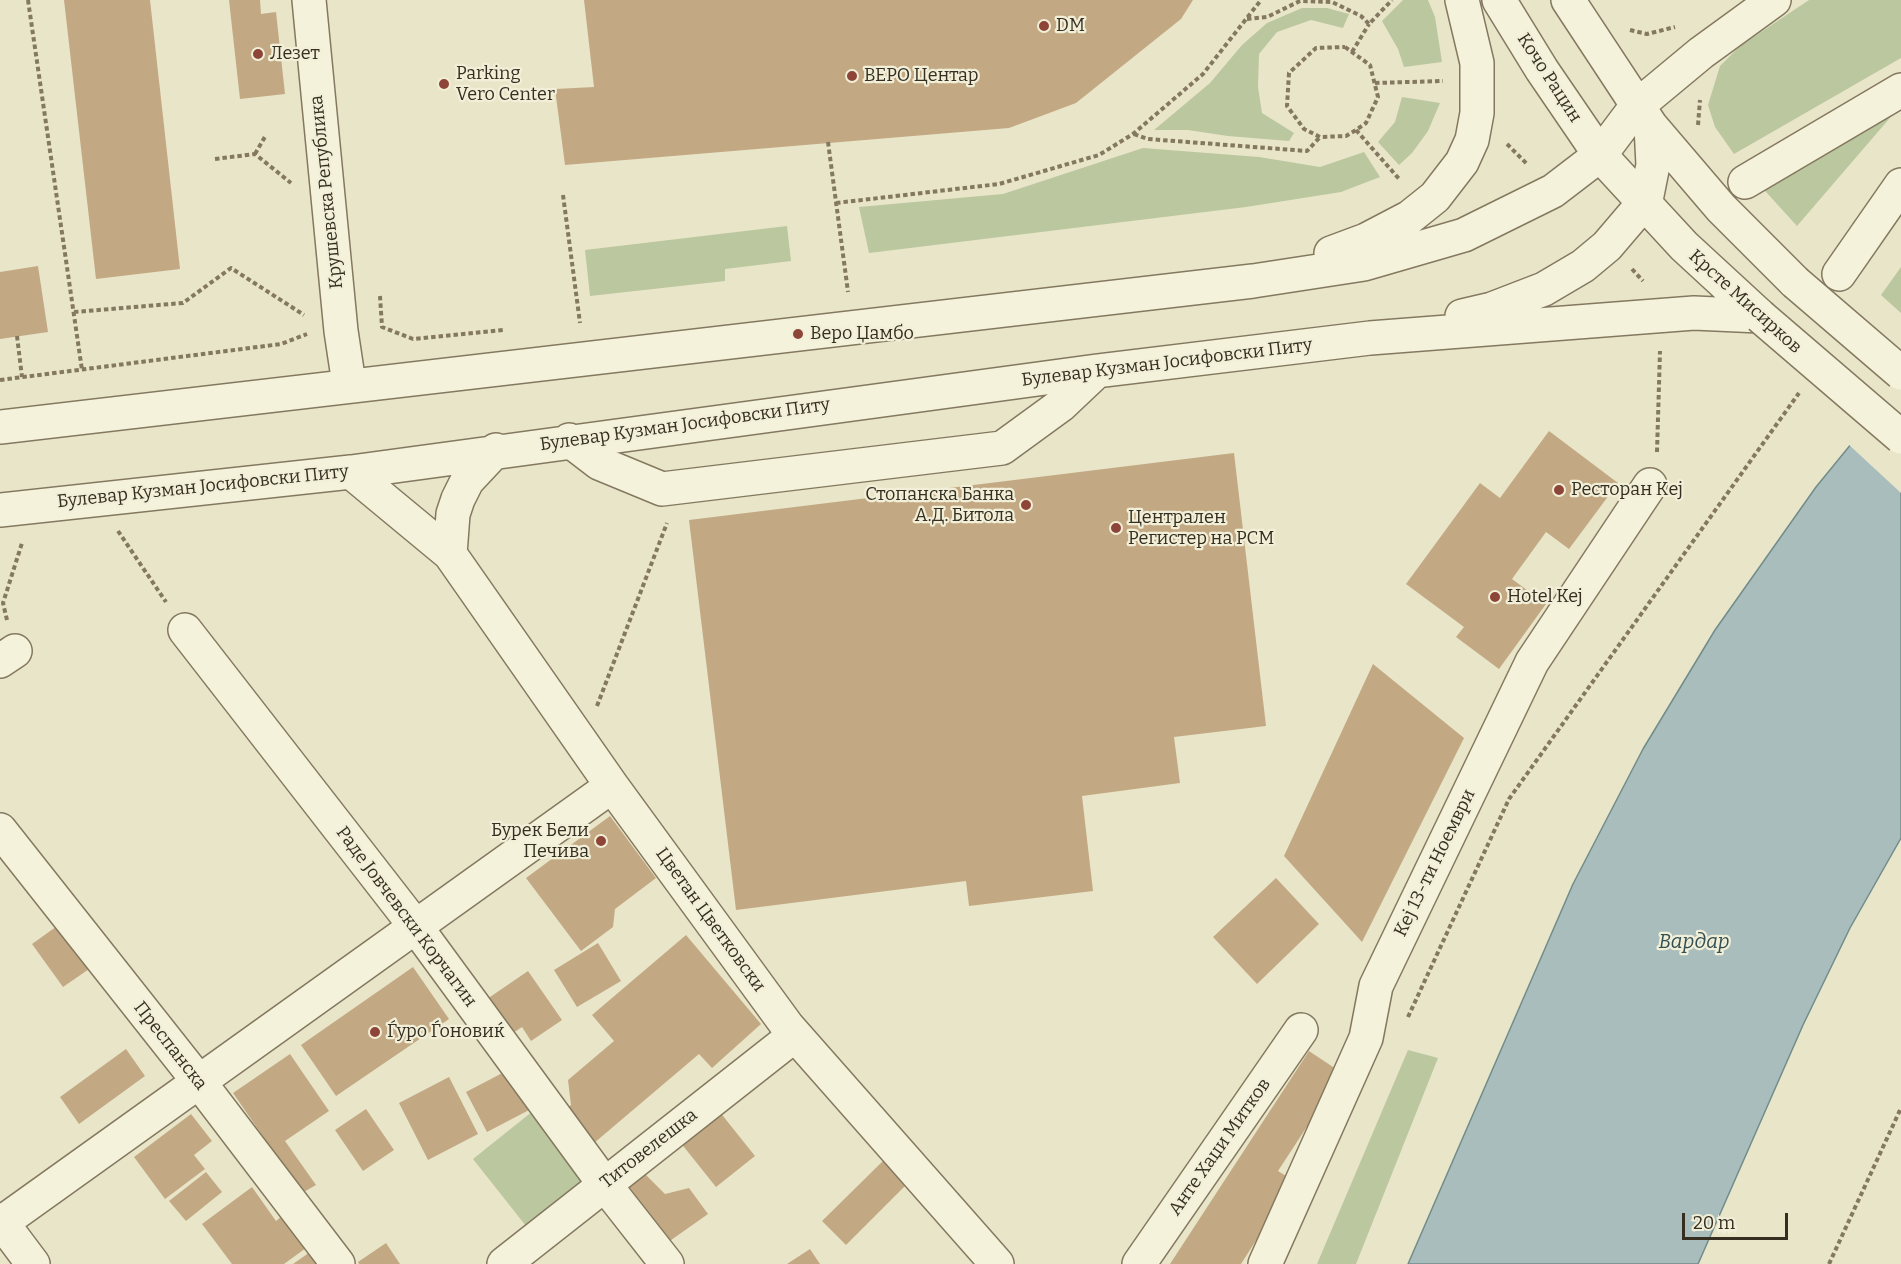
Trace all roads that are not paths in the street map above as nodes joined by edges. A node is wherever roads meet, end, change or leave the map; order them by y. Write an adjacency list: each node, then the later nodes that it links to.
1 (309, 0): 19 (street, Крушевска Република)
2 (1462, 0): 14 (street)
3 (1499, 0): 8 (street, Кочо Рацин)
4 (1568, 0): 7 (street)
5 (1774, 0): 7 (street)
6 (1901, 90): 9 (street)
7 (1644, 116): 8 (street); 11 (street); 12 (street)
8 (1600, 156): 11 (street, Крсте Мисирков); 14 (street)
9 (1745, 182)
10 (1901, 185): 13 (street)
11 (1647, 190): 12 (street); 15 (street, Крсте Мисирков); 16 (street, Булевар Кузман Јосифовски Питу)
12 (1721, 208): 18 (street, bridge)
13 (1839, 274)
14 (1253, 281): 19 (street)
15 (1760, 316): 16 (street, Булевар Кузман Јосифовски Питу); 21 (street, Крсте Мисирков, bridge)
16 (1370, 338): 17 (street, Булевар Кузман Јосифовски Питу)
17 (1097, 370): 22 (street, Булевар Кузман Јосифовски Питу); 22 (street)
18 (1901, 373)
19 (349, 384): 20 (street)
20 (0, 427)
21 (1901, 437)
22 (569, 440): 23 (street, Булевар Кузман Јосифовски Питу)
23 (496, 450): 24 (street, Булевар Кузман Јосифовски Питу); 27 (street)
24 (351, 472): 26 (street, Булевар Кузман Јосифовски Питу); 27 (street, Цветан Цветковски)
25 (1650, 484): 43 (street, Кеј 13-ти Ноември)
26 (0, 510)
27 (450, 554): 29 (street, Цветан Цветковски)
28 (185, 630): 31 (street, Раде Јовчевски Корчагин)
29 (612, 786): 31 (street); 33 (street, Цветан Цветковски)
30 (0, 830): 34 (street, Преспанска)
31 (416, 927): 34 (street); 35 (street, Раде Јовчевски Корчагин)
32 (1300, 1030): 42 (street, Анте Хаџи Митков)
33 (795, 1035): 35 (street, Титовелешка); 41 (street, Цветан Цветковски)
34 (200, 1083): 36 (street); 38 (street, Преспанска)
35 (605, 1185): 39 (street, Титовелешка); 40 (street, Раде Јовчевски Корчагин)
36 (1, 1223): 37 (street)
37 (33, 1264)
38 (338, 1264)
39 (504, 1264)
40 (667, 1264)
41 (997, 1264)
42 (1139, 1264)
43 (1265, 1264)

